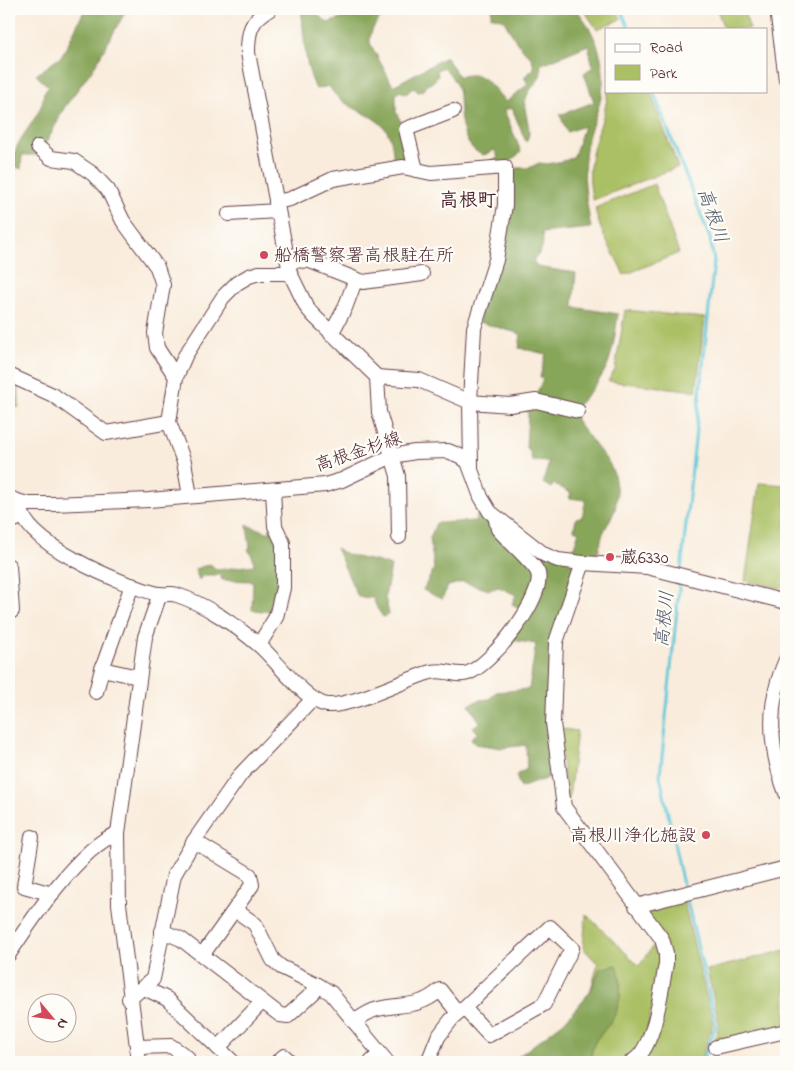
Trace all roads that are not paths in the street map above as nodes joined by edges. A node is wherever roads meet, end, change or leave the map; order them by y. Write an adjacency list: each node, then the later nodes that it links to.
1 (270, 9): 7 (street)
2 (777, 9): 3 (street)
3 (786, 80)
4 (453, 112): 6 (street)
5 (38, 147): 14 (street)
6 (416, 170): 7 (street); 16 (street)
7 (277, 206): 8 (street); 9 (street)
8 (229, 214)
9 (289, 267): 11 (street); 12 (street); 14 (street)
10 (422, 274): 11 (street)
11 (355, 281): 12 (street)
12 (331, 334): 15 (street)
13 (9, 376): 18 (street)
14 (176, 377): 18 (street)
15 (377, 377): 16 (street); 19 (street)
16 (470, 402): 17 (street); 20 (street)
17 (578, 411)
18 (169, 422): 22 (street)
19 (392, 456): 20 (street, 高根金杉線); 21 (street, 高根金杉線); 25 (street)
20 (471, 467): 24 (street)
21 (273, 490): 22 (street, 高根金杉線); 32 (street)
22 (190, 496): 23 (street, 高根金杉線)
23 (16, 506): 28 (street)
24 (496, 516): 26 (street); 37 (street)
25 (399, 537)
26 (583, 563): 30 (street); 44 (street)
27 (9, 566): 31 (street)
28 (132, 586): 29 (street); 34 (street)
29 (160, 594): 32 (street); 35 (street)
30 (786, 602)
31 (9, 611)
32 (259, 645): 37 (street)
33 (786, 660): 38 (street)
34 (102, 669): 35 (street); 36 (street)
35 (138, 676): 39 (street)
36 (96, 692)
37 (313, 699): 41 (street)
38 (786, 793)
39 (118, 833): 43 (street); 51 (street)
40 (32, 837): 43 (street)
41 (194, 841): 45 (street); 46 (street)
42 (786, 868): 44 (street)
43 (52, 894): 47 (street)
44 (636, 906): 65 (street)
45 (235, 910): 48 (street); 49 (street)
46 (162, 931): 48 (street); 50 (street)
47 (10, 948)
48 (203, 954): 52 (street)
49 (318, 985): 52 (street); 54 (street)
50 (144, 988): 51 (street); 57 (street)
51 (130, 999): 58 (street)
52 (262, 1002): 57 (street)
53 (461, 1011): 53 (street); 54 (street); 64 (street)
54 (354, 1022): 60 (street)
55 (786, 1031): 56 (street)
56 (716, 1047)
57 (218, 1048): 61 (street)
58 (136, 1057): 59 (street)
59 (187, 1057)
60 (379, 1060)
61 (233, 1062)
62 (277, 1062): 63 (street)
63 (290, 1062)
64 (428, 1062)
65 (631, 1062)

